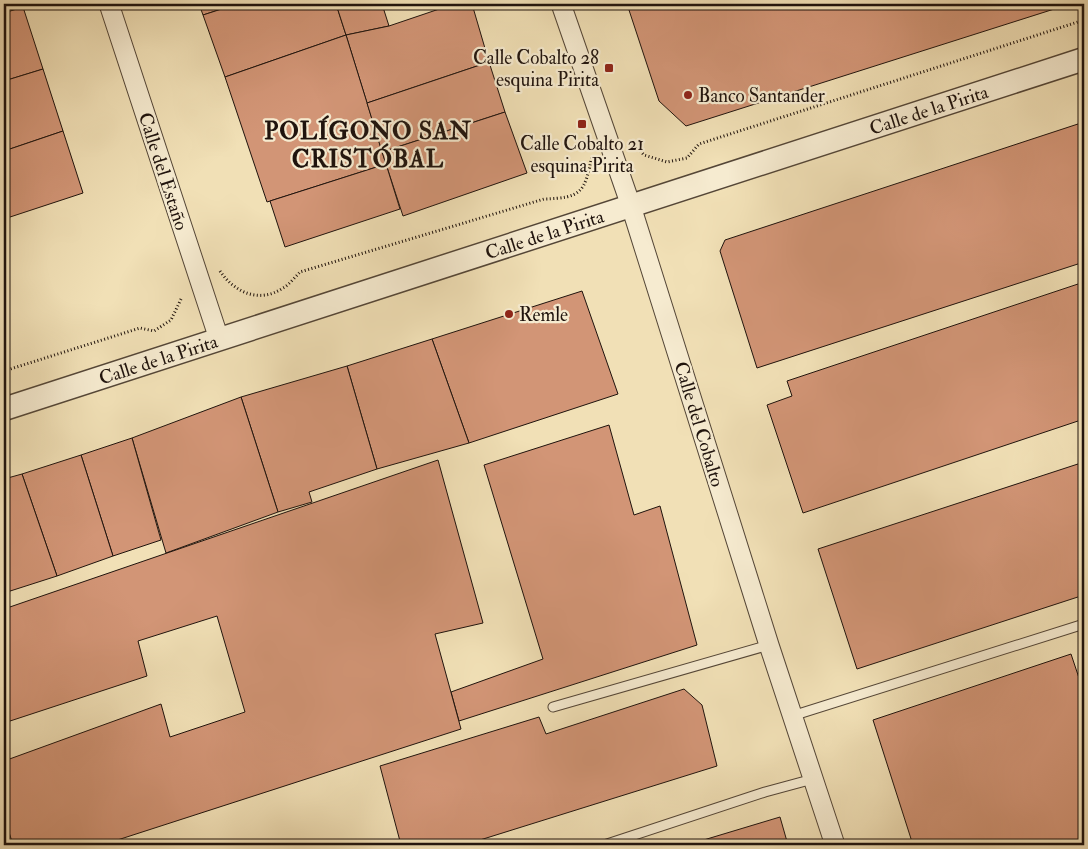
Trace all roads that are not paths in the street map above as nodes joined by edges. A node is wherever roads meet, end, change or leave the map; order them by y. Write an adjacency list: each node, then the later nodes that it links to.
1 (109, 4): 5 (street, Calle del Estaño)
2 (561, 4): 4 (street, Calle del Cobalto)
3 (1084, 58): 4 (street, Calle de la Pirita)
4 (631, 206): 5 (street, Calle de la Pirita); 8 (street, Calle del Cobalto)
5 (219, 339): 6 (street, Calle de la Pirita)
6 (4, 409)
7 (1084, 624): 10 (lane)
8 (769, 645): 9 (lane); 10 (street, Calle del Cobalto)
9 (553, 707)
10 (792, 716): 11 (street, Calle del Cobalto)
11 (814, 779): 12 (lane); 13 (street, Calle del Cobalto)
12 (604, 845)
13 (835, 845)

